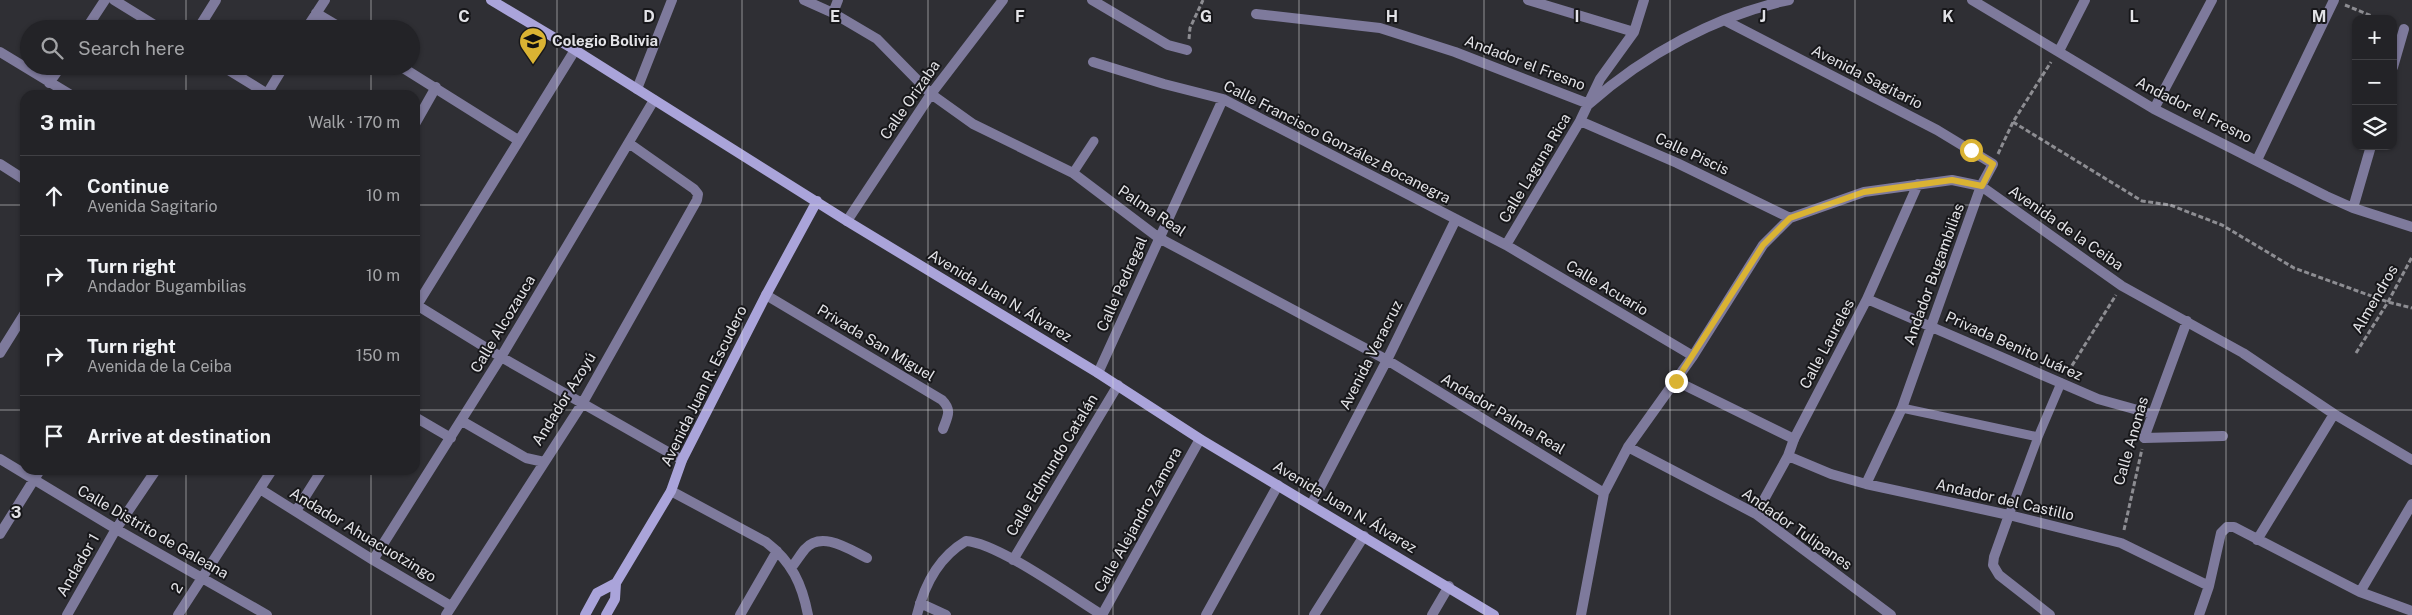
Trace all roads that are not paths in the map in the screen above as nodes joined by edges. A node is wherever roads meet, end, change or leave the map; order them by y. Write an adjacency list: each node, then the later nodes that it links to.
1 (105, 0): 21 (street)
2 (114, 0): 22 (street)
3 (216, 0): 23 (street)
4 (325, 0): 18 (street)
5 (491, 0): 29 (main road, Avenida Juan N. Álvarez)
6 (672, 0): 43 (street)
7 (804, 0): 19 (street, Palma Real)
8 (838, 0): 19 (street)
9 (1002, 0): 47 (street, Calle Orizaba)
10 (1092, 0): 30 (street)
11 (1528, 0): 28 (street)
12 (1644, 0): 28 (street, Calle Laguna Rica)
13 (1790, 0): 26 (street, Andador el Fresno)
14 (1972, 0): 31 (street, Andador el Fresno)
15 (2085, 0): 31 (street)
16 (2212, 0): 51 (street)
17 (2334, 0): 58 (street)
18 (316, 13): 24 (street); 25 (street)
19 (832, 14): 47 (street, Palma Real)
20 (1256, 14): 50 (street, Andador el Fresno)
21 (92, 20)
22 (146, 20)
23 (204, 20)
24 (312, 20)
25 (328, 20)
26 (1726, 21): 50 (street, Andador el Fresno); 59 (street, Avenida Sagitario)
27 (2404, 29): 33 (street)
28 (1634, 32): 50 (street, Calle Laguna Rica)
29 (575, 50): 43 (main road, Avenida Juan N. Álvarez); 54 (street)
30 (1187, 50)
31 (2058, 51): 51 (street, Andador el Fresno)
32 (0, 52): 35 (street)
33 (2395, 60)
34 (1093, 62): 48 (street, Calle Francisco González Bocanegra)
35 (20, 65)
36 (36, 75): 41 (street)
37 (54, 75): 41 (street)
38 (237, 75): 45 (street)
39 (279, 75): 46 (street)
40 (415, 75): 42 (street)
41 (49, 83): 44 (street)
42 (436, 87): 52 (street); 54 (street)
43 (637, 89): 49 (main road, Avenida Juan N. Álvarez)
44 (62, 90)
45 (261, 90)
46 (270, 90)
47 (932, 94): 61 (street, Palma Real); 69 (street, Calle Orizaba)
48 (1223, 99): 68 (street, Calle Francisco González Bocanegra); 71 (street, Calle Pedregal)
49 (654, 100): 56 (street, Calle Alcozauca); 65 (main road, Avenida Juan N. Álvarez)
50 (1589, 104): 53 (street, Calle Laguna Rica)
51 (2154, 109): 58 (street, Andador el Fresno)
52 (420, 115)
53 (1580, 121): 67 (street, Calle Piscis); 72 (street, Calle Laguna Rica)
54 (518, 140): 74 (street)
55 (1094, 141): 61 (lane)
56 (630, 144): 82 (street, Calle Alcozauca); 88 (street, Andador Azoyú)
57 (2370, 150): 66 (street)
58 (2257, 160): 66 (street, Andador el Fresno)
59 (1993, 164): 64 (street, Andador Bugambilias)
60 (1, 168): 62 (street)
61 (1073, 173): 71 (street, Palma Real)
62 (20, 178)
63 (1918, 184): 64 (street, Avenida de la Ceiba); 67 (street, Avenida de la Ceiba); 75 (street, Calle Laureles)
64 (1982, 186): 77 (street, Avenida de la Ceiba); 79 (street, Andador Bugambilias)
65 (817, 202): 69 (main road, Avenida Juan N. Álvarez); 73 (main road, Avenida Juan R. Escudero)
66 (2353, 208): 70 (street, Andador el Fresno)
67 (1790, 218): 81 (street, Avenida de la Ceiba)
68 (1456, 219): 72 (street, Calle Francisco González Bocanegra); 83 (street, Avenida Veracruz)
69 (847, 221): 84 (main road, Avenida Juan N. Álvarez)
70 (2412, 227)
71 (1159, 238): 83 (street, Palma Real); 84 (street, Calle Pedregal)
72 (1506, 245): 81 (street, Calle Acuario)
73 (766, 295): 94 (street, Privada San Miguel); 103 (main road, Avenida Juan R. Escudero)
74 (420, 299)
75 (1867, 299): 79 (street, Privada Benito Juárez); 99 (street, Calle Laureles)
76 (420, 307): 82 (street)
77 (2187, 321): 90 (street, Calle Anonas); 91 (street, Avenida de la Ceiba)
78 (20, 322): 80 (street)
79 (1932, 327): 86 (street, Privada Benito Juárez); 89 (street, Andador Bugambilias)
80 (0, 354)
81 (1693, 356): 85 (street, Avenida de la Ceiba)
82 (502, 357): 88 (street); 93 (street, Calle Alcozauca)
83 (1387, 360): 115 (street, Andador Palma Real); 117 (street, Avenida Veracruz)
84 (1098, 373): 87 (main road, Avenida Juan N. Álvarez)
85 (1676, 381): 99 (street); 100 (street, Avenida de la Ceiba)
86 (2061, 383): 90 (street, Privada Benito Juárez); 96 (lane)
87 (1118, 386): 98 (main road, Avenida Juan N. Álvarez); 128 (street, Calle Edmundo Catalán)
88 (582, 404): 103 (street); 105 (street, Andador Azoyú)
89 (1902, 408): 96 (lane); 111 (street, Andador Bugambilias)
90 (2152, 414): 95 (street, Calle Anonas)
91 (2334, 414): 104 (street, Avenida de la Ceiba); 124 (street)
92 (420, 421): 97 (street)
93 (462, 421): 97 (street, Calle Alcozauca); 105 (street)
94 (944, 429)
95 (2223, 436)
96 (2038, 437): 120 (lane)
97 (451, 438): 127 (street, Calle Alcozauca)
98 (1200, 439): 112 (main road, Avenida Juan N. Álvarez); 148 (street, Calle Alejandro Zamora)
99 (1794, 439): 101 (street, Calle Laureles)
100 (1628, 447): 115 (street, Avenida de la Ceiba); 119 (street, Andador Tulipanes)
101 (1788, 456): 111 (street, Andador del Castillo); 119 (street, Calle Laureles)
102 (0, 458): 106 (street, Calle Distrito de Galeana)
103 (682, 460): 114 (main road, Avenida Juan R. Escudero)
104 (2412, 460)
105 (544, 462): 136 (street, Andador Azoyú)
106 (20, 467)
107 (37, 475): 121 (street, Calle Distrito de Galeana); 122 (street)
108 (153, 475): 121 (street, Andador 1)
109 (269, 475): 113 (street, 2)
110 (319, 475): 118 (street)
111 (1866, 484): 120 (street, Andador del Castillo)
112 (1278, 485): 117 (main road, Avenida Juan N. Álvarez); 149 (street)
113 (260, 489): 118 (street, Andador Ahuacuotzingo); 130 (street, 2)
114 (671, 491): 125 (street); 131 (main road, Avenida Juan R. Escudero)
115 (1604, 493): 153 (street, Avenida de la Ceiba)
116 (2412, 504): 134 (street)
117 (1311, 505): 123 (main road, Avenida Juan N. Álvarez)
118 (296, 511): 127 (street, Andador Ahuacuotzingo)
119 (1756, 514): 154 (street, Andador Tulipanes)
120 (2009, 515): 133 (street, Andador del Castillo); 155 (street)
121 (116, 529): 130 (street, Calle Distrito de Galeana); 138 (street, Andador 1)
122 (0, 534)
123 (1364, 536): 132 (main road, Avenida Juan N. Álvarez); 150 (street)
124 (2257, 540): 133 (street); 134 (street)
125 (777, 551): 129 (street); 144 (street)
126 (867, 558): 129 (street)
127 (373, 560): 136 (street, Andador Ahuacuotzingo)
128 (1013, 560): 135 (street); 148 (street)
129 (791, 568): 145 (street)
130 (201, 576): 139 (street, 2); 140 (street, Calle Distrito de Galeana)
131 (616, 582): 142 (main road, Avenida Juan R. Escudero); 143 (main road, Avenida Juan R. Escudero)
132 (1449, 586): 151 (street); 152 (main road, Avenida Juan N. Álvarez)
133 (2210, 586): 156 (street)
134 (2360, 592): 137 (street)
135 (920, 603): 146 (street); 147 (street)
136 (451, 606): 141 (street, Andador Azoyú)
137 (2412, 611)
138 (67, 615)
139 (178, 615)
140 (267, 615)
141 (446, 615)
142 (585, 615)
143 (606, 615)
144 (740, 615)
145 (808, 615)
146 (917, 615)
147 (946, 615)
148 (1102, 615)
149 (1206, 615)
150 (1314, 615)
151 (1432, 615)
152 (1494, 615)
153 (1581, 615)
154 (1891, 615)
155 (2050, 615)
156 (2200, 615)

